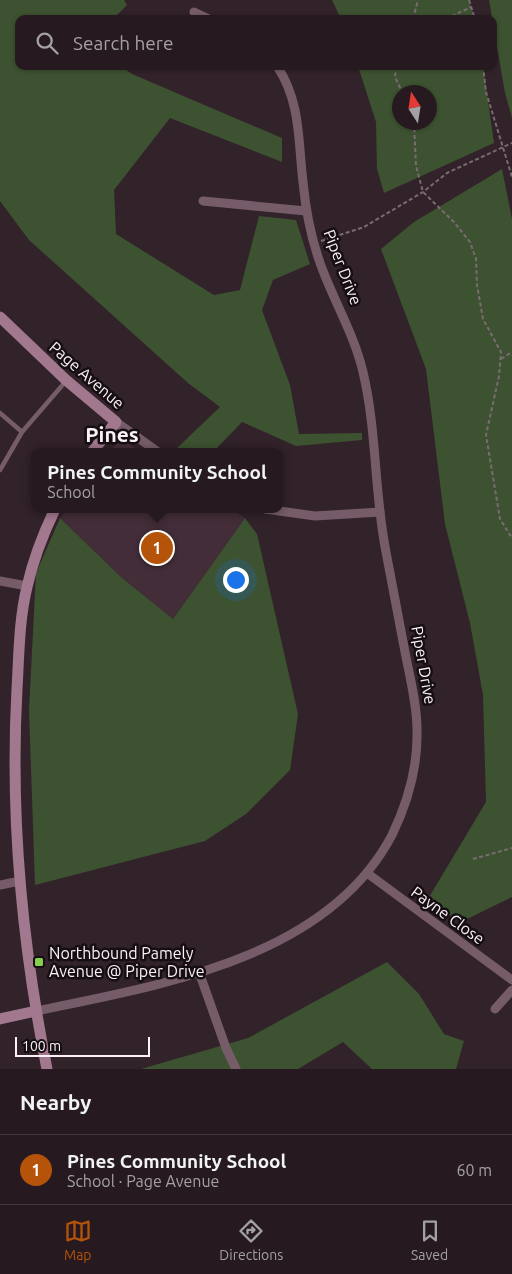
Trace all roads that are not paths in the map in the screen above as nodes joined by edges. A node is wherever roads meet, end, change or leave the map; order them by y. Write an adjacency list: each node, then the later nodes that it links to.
1 (194, 12): 2 (street)
2 (200, 15)
3 (279, 70): 5 (street, Piper Drive)
4 (203, 201): 5 (street)
5 (306, 211): 15 (street, Piper Drive)
6 (0, 317): 7 (street, Page Avenue)
7 (66, 380): 9 (street, Page Avenue); 10 (lane)
8 (0, 413): 10 (lane)
9 (116, 422): 11 (street); 12 (street, Page Avenue)
10 (22, 432): 13 (lane)
11 (95, 448)
12 (152, 448)
13 (0, 470)
14 (283, 512): 15 (street)
15 (380, 512): 19 (street, Piper Drive)
16 (53, 513): 18 (street)
17 (0, 581): 18 (street)
18 (27, 586): 20 (street)
19 (367, 873): 22 (street, Piper Drive); 23 (street, Payne Close)
20 (20, 881): 21 (street); 26 (street)
21 (0, 885)
22 (199, 972): 26 (street, Piper Drive); 29 (street)
23 (512, 980)
24 (512, 990): 25 (street)
25 (495, 1009)
26 (36, 1011): 27 (street, Piper Drive); 28 (street)
27 (0, 1019)
28 (48, 1069)
29 (236, 1069)

